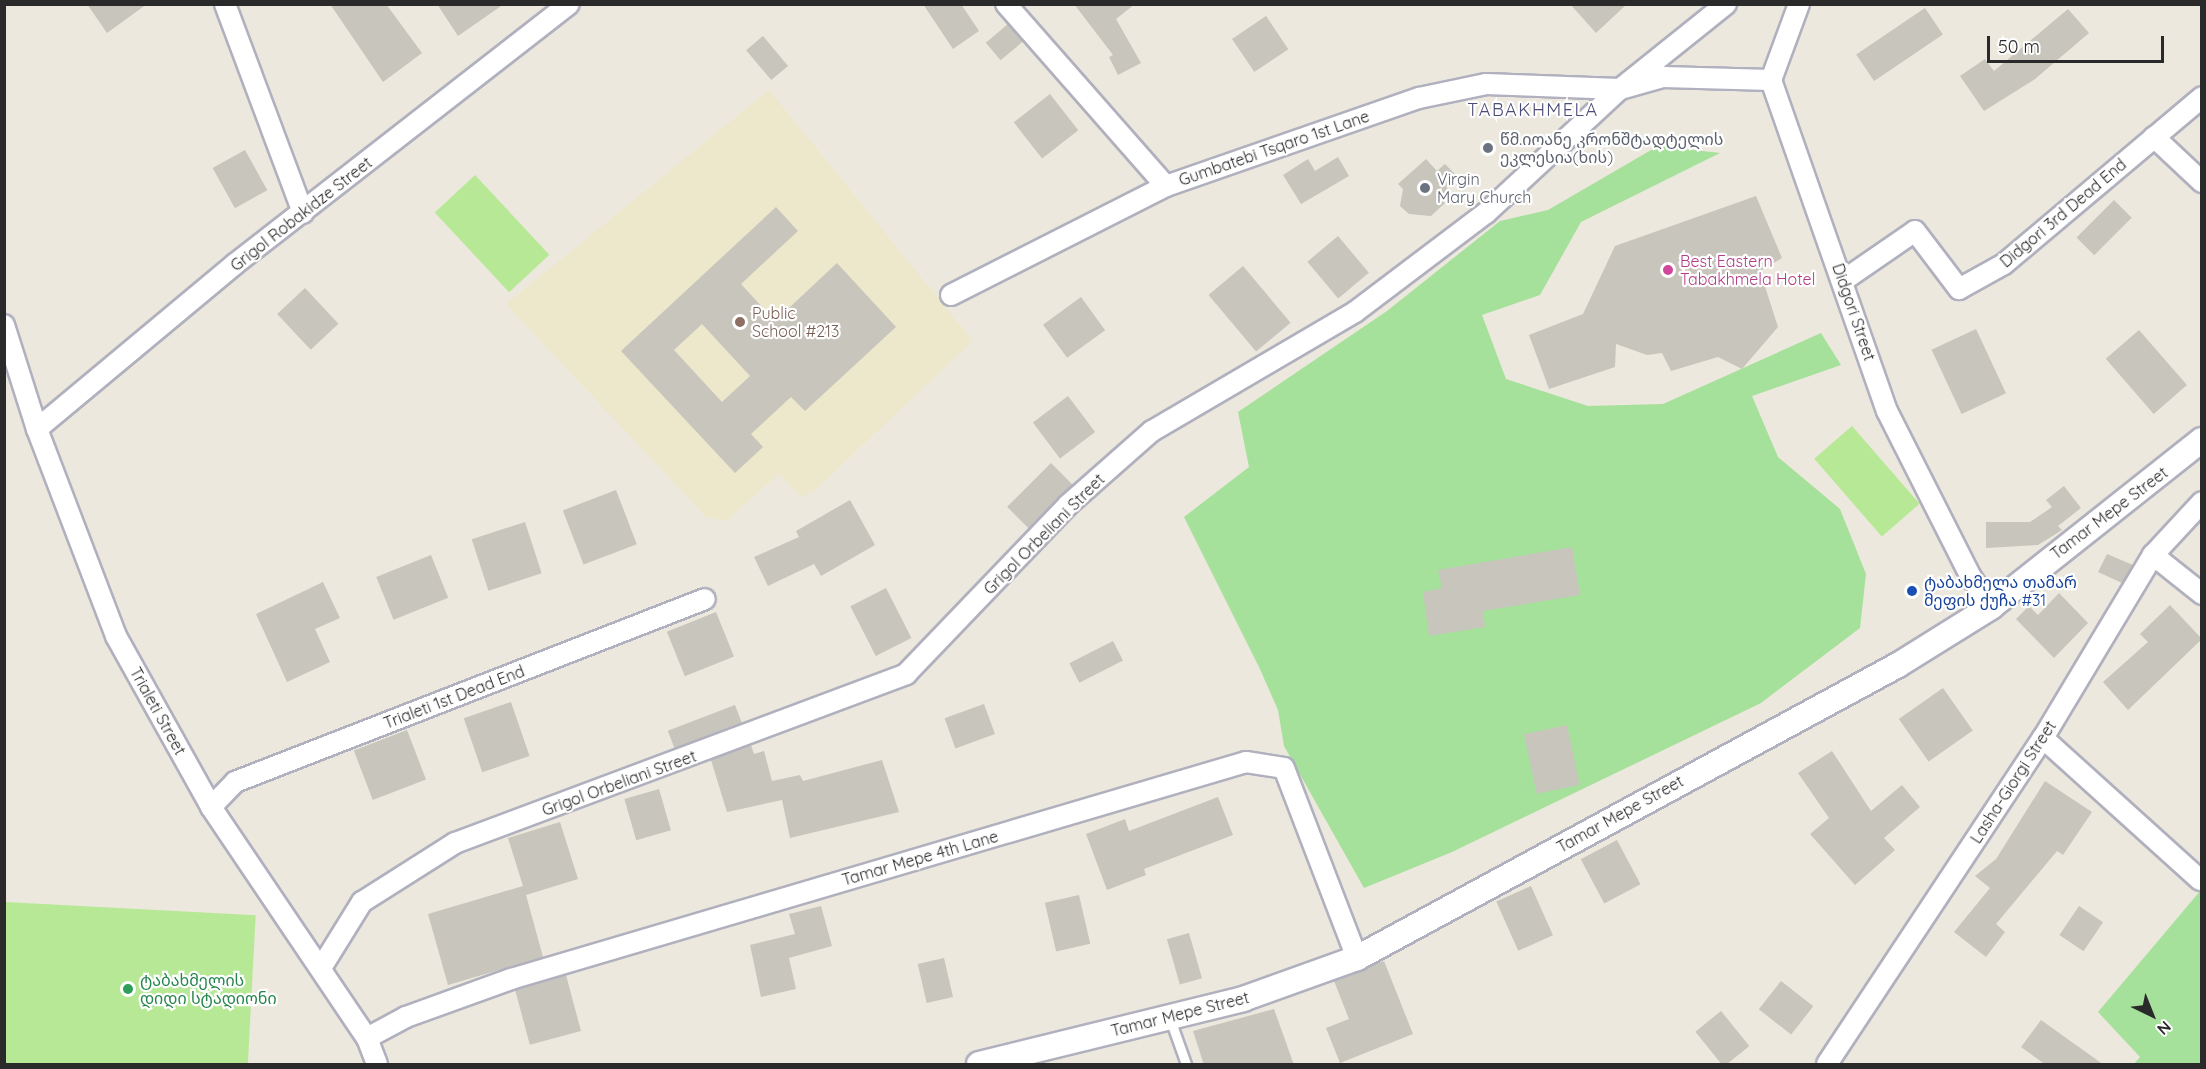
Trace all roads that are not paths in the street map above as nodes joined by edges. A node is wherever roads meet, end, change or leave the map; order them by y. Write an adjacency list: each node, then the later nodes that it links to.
1 (225, 4): 12 (street)
2 (569, 4): 12 (street, Grigol Robakidze Street)
3 (1006, 4): 11 (street, Gumbatebi Tsqaro 1st Lane)
4 (1726, 4): 7 (street, Grigol Orbeliani Street)
5 (1799, 4): 6 (street)
6 (1771, 80): 7 (street); 13 (street, Didgori Street)
7 (1620, 89): 11 (street, Gumbatebi Tsqaro 1st Lane); 27 (street, Grigol Orbeliani Street)
8 (2202, 97): 9 (street, Didgori 3rd Dead End)
9 (2154, 137): 10 (street); 13 (street, Didgori 3rd Dead End)
10 (2202, 183)
11 (1166, 186): 14 (street)
12 (303, 213): 16 (street, Grigol Robakidze Street)
13 (1844, 280): 22 (street, Didgori Street)
14 (951, 295)
15 (4, 325): 16 (street, Trialeti Street)
16 (37, 429): 24 (street, Trialeti Street)
17 (2202, 440): 22 (street, Tamar Mepe Street)
18 (2202, 502): 19 (street, Lasha-Giorgi Street)
19 (2153, 555): 20 (street); 23 (street, Lasha-Giorgi Street)
20 (2202, 594)
21 (705, 599): 24 (street, Trialeti 1st Dead End)
22 (1991, 607): 26 (street, Tamar Mepe Street)
23 (2043, 738): 25 (street); 33 (street, Lasha-Giorgi Street)
24 (211, 807): 27 (street, Trialeti Street)
25 (2200, 879)
26 (1357, 958): 28 (street, Tamar Mepe Street); 29 (street, Tamar Mepe 4th Lane)
27 (321, 968): 29 (street, Trialeti Street)
28 (1169, 1017): 31 (street, Tamar Mepe Street); 32 (lane)
29 (367, 1038): 30 (street, Trialeti Street)
30 (377, 1065)
31 (979, 1065)
32 (1185, 1065)
33 (1827, 1065)

